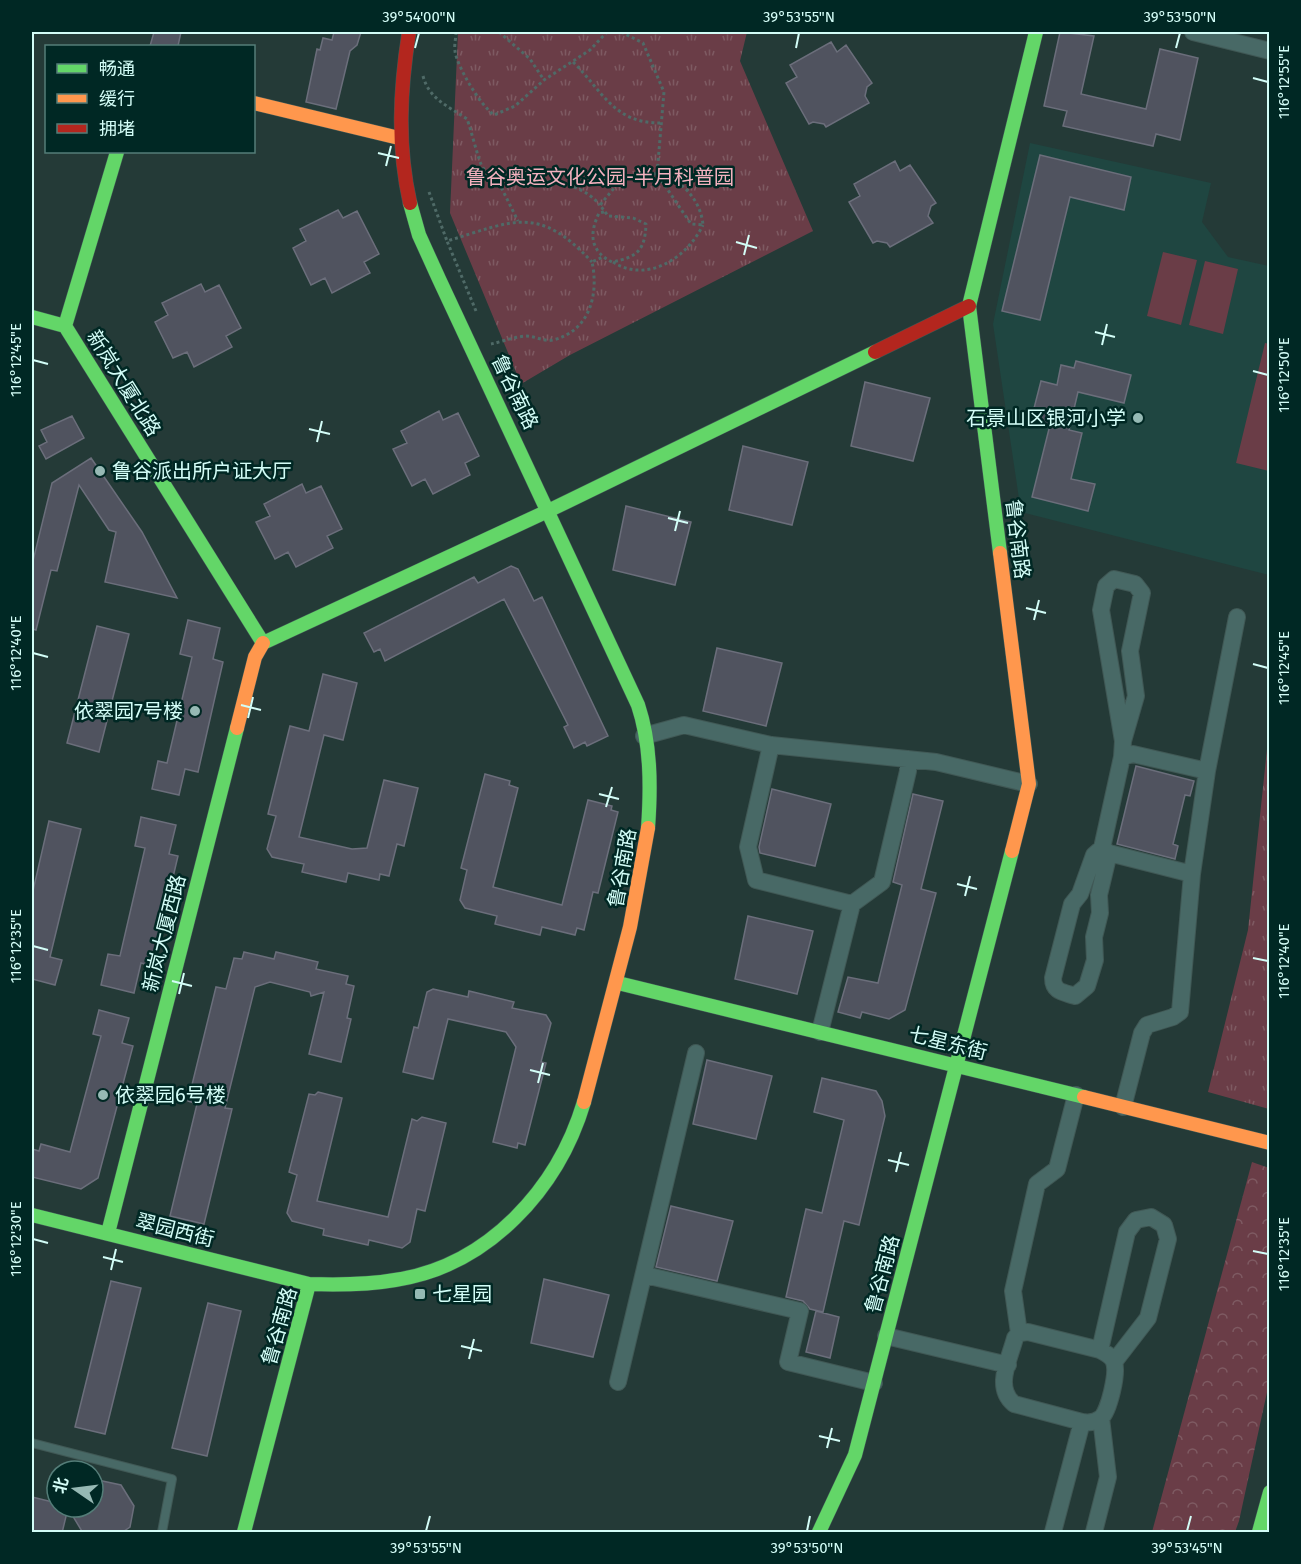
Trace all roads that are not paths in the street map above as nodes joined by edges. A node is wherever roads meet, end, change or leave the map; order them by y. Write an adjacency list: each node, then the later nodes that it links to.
1 (409, 32): 6 (street, 鲁谷南路)
2 (1036, 32): 8 (street, 鲁谷南路)
3 (1193, 32): 4 (street)
4 (1269, 51)
5 (255, 103): 6 (street)
6 (399, 138): 11 (street, 鲁谷南路)
7 (117, 153): 10 (street)
8 (969, 306): 11 (street); 19 (street, 鲁谷南路)
9 (32, 317): 10 (street, 新岚大厦北路)
10 (65, 326): 13 (street, 新岚大厦北路)
11 (550, 510): 13 (street); 14 (street, 鲁谷南路)
12 (1237, 616): 18 (street)
13 (263, 643): 31 (street, 新岚大厦西路)
14 (644, 736): 15 (street); 23 (street, 鲁谷南路)
15 (771, 745): 17 (street); 22 (street)
16 (1123, 749): 16 (street); 18 (street); 20 (street)
17 (908, 759): 19 (street); 22 (street)
18 (1207, 771): 21 (street)
19 (1029, 784): 26 (street, 鲁谷南路)
20 (1106, 851): 20 (street); 21 (street)
21 (1192, 874): 28 (street)
22 (852, 904): 24 (street)
23 (618, 983): 24 (street, 七星东街); 33 (street, 鲁谷南路)
24 (820, 1032): 26 (street, 七星东街)
25 (696, 1053): 32 (street)
26 (957, 1065): 27 (street, 七星东街); 35 (street, 鲁谷南路)
27 (1076, 1095): 28 (street, 七星东街); 34 (street)
28 (1123, 1107): 29 (street, 七星东街)
29 (1269, 1143)
30 (32, 1215): 31 (street, 翠园西街)
31 (108, 1233): 33 (street, 翠园西街)
32 (645, 1275): 39 (street); 40 (street)
33 (309, 1284): 46 (street, 鲁谷南路)
34 (1019, 1333): 36 (street); 38 (street)
35 (886, 1336): 38 (street); 40 (street, 鲁谷南路)
36 (1100, 1350): 37 (street); 37 (street)
37 (1114, 1362): 41 (street)
38 (1008, 1365): 42 (street)
39 (618, 1382)
40 (874, 1383): 47 (street, 鲁谷南路)
41 (1101, 1418): 42 (street); 49 (street)
42 (1082, 1422): 48 (street)
43 (32, 1443): 45 (lane)
44 (1269, 1492): 50 (street)
45 (162, 1533)
46 (244, 1533)
47 (819, 1533)
48 (1053, 1533)
49 (1094, 1533)
50 (1259, 1533)

